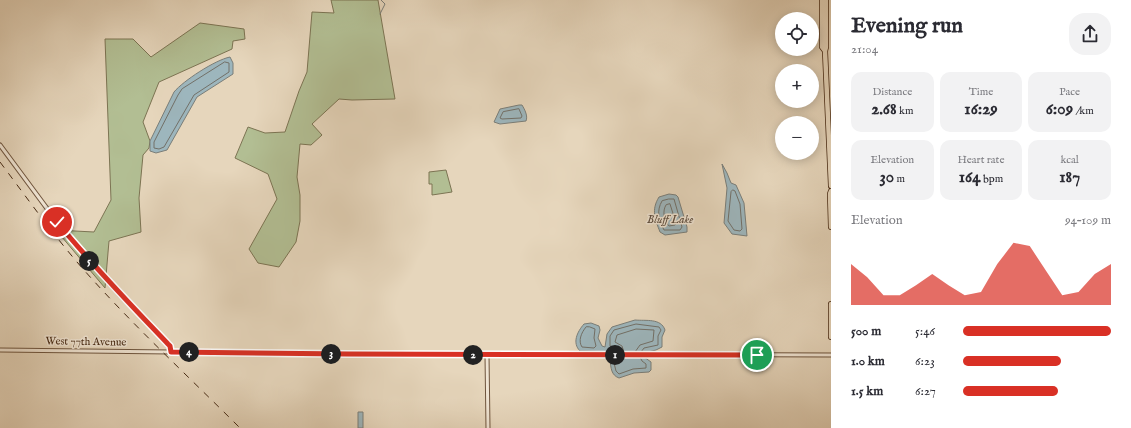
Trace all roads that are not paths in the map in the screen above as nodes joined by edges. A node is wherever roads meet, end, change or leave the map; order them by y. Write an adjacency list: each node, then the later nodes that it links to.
1 (822, 0): 3 (highway)
2 (826, 0): 4 (highway)
3 (822, 27): 4 (highway); 5 (highway)
4 (826, 38): 5 (highway)
5 (825, 51): 7 (highway)
6 (0, 145): 13 (street)
7 (831, 186)
8 (831, 191): 9 (highway)
9 (831, 227)
10 (831, 304): 11 (highway)
11 (831, 337)
12 (0, 350): 13 (street, West 77th Avenue)
13 (171, 352): 14 (street, West 77th Avenue)
14 (487, 355): 15 (street, West 77th Avenue); 16 (street)
15 (831, 355)
16 (488, 428)

